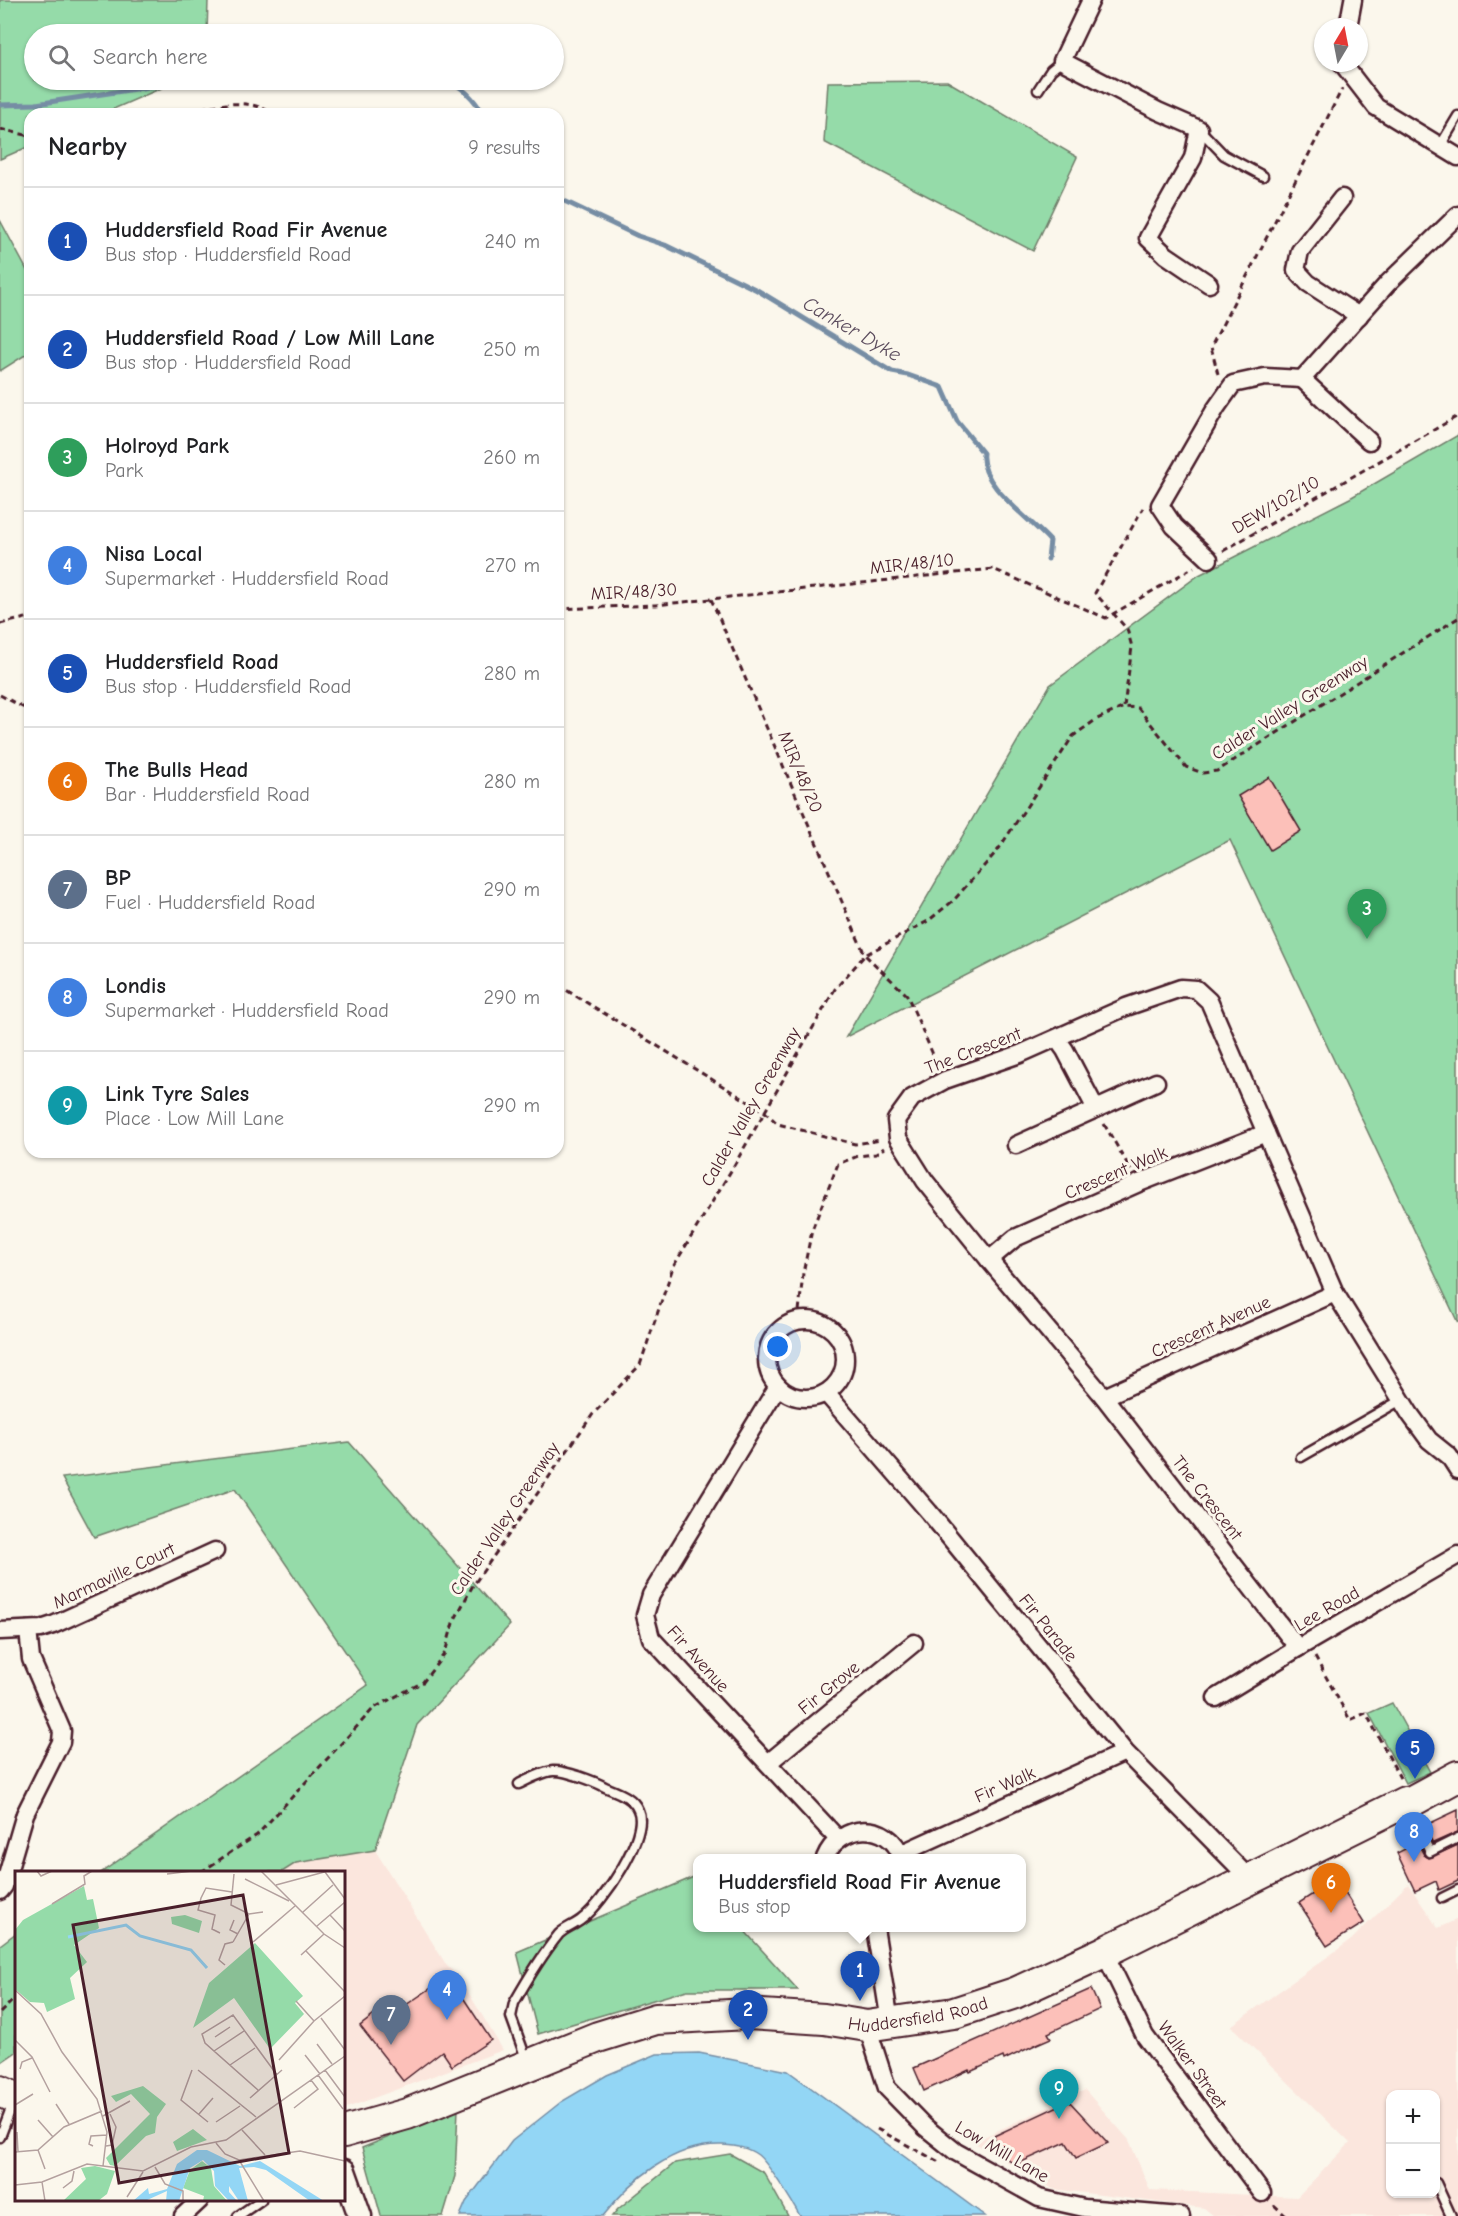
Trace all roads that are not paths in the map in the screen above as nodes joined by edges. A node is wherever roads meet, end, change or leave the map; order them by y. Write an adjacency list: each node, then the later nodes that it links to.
1 (1091, 0): 4 (street)
2 (1353, 0): 3 (street)
3 (1350, 18)
4 (1062, 61): 6 (lane); 8 (street)
5 (1349, 72): 9 (street)
6 (1038, 90)
7 (1458, 116): 9 (lane)
8 (1200, 129): 11 (lane); 14 (street)
9 (1440, 146): 10 (street)
10 (1458, 157)
11 (1263, 177)
12 (1342, 198): 15 (street)
13 (1458, 215): 15 (street)
14 (1209, 284)
15 (1359, 316): 16 (street)
16 (1302, 379): 17 (street); 18 (street)
17 (1369, 441)
18 (1209, 559)
19 (1057, 1039): 21 (street); 22 (street, The Crescent); 24 (street, The Crescent)
20 (1156, 1082): 21 (street)
21 (1096, 1109): 23 (street)
22 (1266, 1133): 24 (street, Crescent Walk); 25 (street, The Crescent)
23 (1016, 1145)
24 (988, 1260): 28 (street, The Crescent)
25 (1335, 1293): 28 (street, Crescent Avenue); 29 (street, The Crescent)
26 (778, 1386): 27 (street); 27 (street); 40 (street, Fir Avenue)
27 (826, 1393): 39 (street, Fir Parade)
28 (1104, 1397): 37 (street, The Crescent)
29 (1401, 1400): 30 (lane); 31 (street, The Crescent)
30 (1301, 1457)
31 (1455, 1461)
32 (214, 1551): 34 (street, Marmaville Court)
33 (1458, 1555): 37 (street, Lee Road)
34 (28, 1630): 35 (street, Marmaville Court); 51 (street)
35 (0, 1631)
36 (914, 1643): 40 (street, Fir Grove)
37 (1303, 1645): 38 (street, Lee Road)
38 (1216, 1698)
39 (1125, 1752): 48 (street, Fir Walk); 49 (street, Fir Parade)
40 (768, 1763): 45 (street, Fir Avenue)
41 (1457, 1779): 43 (highway, Huddersfield Road)
42 (519, 1784): 56 (lane)
43 (1409, 1802): 44 (lane); 49 (highway, Huddersfield Road)
44 (1458, 1838)
45 (838, 1839): 46 (street); 47 (street)
46 (827, 1854)
47 (900, 1854)
48 (905, 1854)
49 (1250, 1879): 54 (highway, Huddersfield Road)
50 (1458, 1890): 52 (lane)
51 (0, 1891)
52 (1442, 1898)
53 (875, 1932): 55 (street)
54 (1104, 1952): 55 (highway, Huddersfield Road); 62 (street, Walker Street)
55 (878, 2024): 56 (highway, Huddersfield Road); 63 (street, Low Mill Lane)
56 (528, 2064): 58 (highway, Huddersfield Road)
57 (11, 2095): 59 (lane)
58 (345, 2132)
59 (0, 2137)
60 (345, 2174): 68 (street)
61 (1440, 2191): 71 (lane)
62 (1263, 2193)
63 (1040, 2198): 69 (street); 70 (street, Low Mill Lane)
64 (198, 2201): 66 (street)
65 (258, 2201): 67 (lane)
66 (183, 2216)
67 (238, 2216)
68 (360, 2216)
69 (1044, 2216)
70 (1181, 2216)
71 (1451, 2216)

